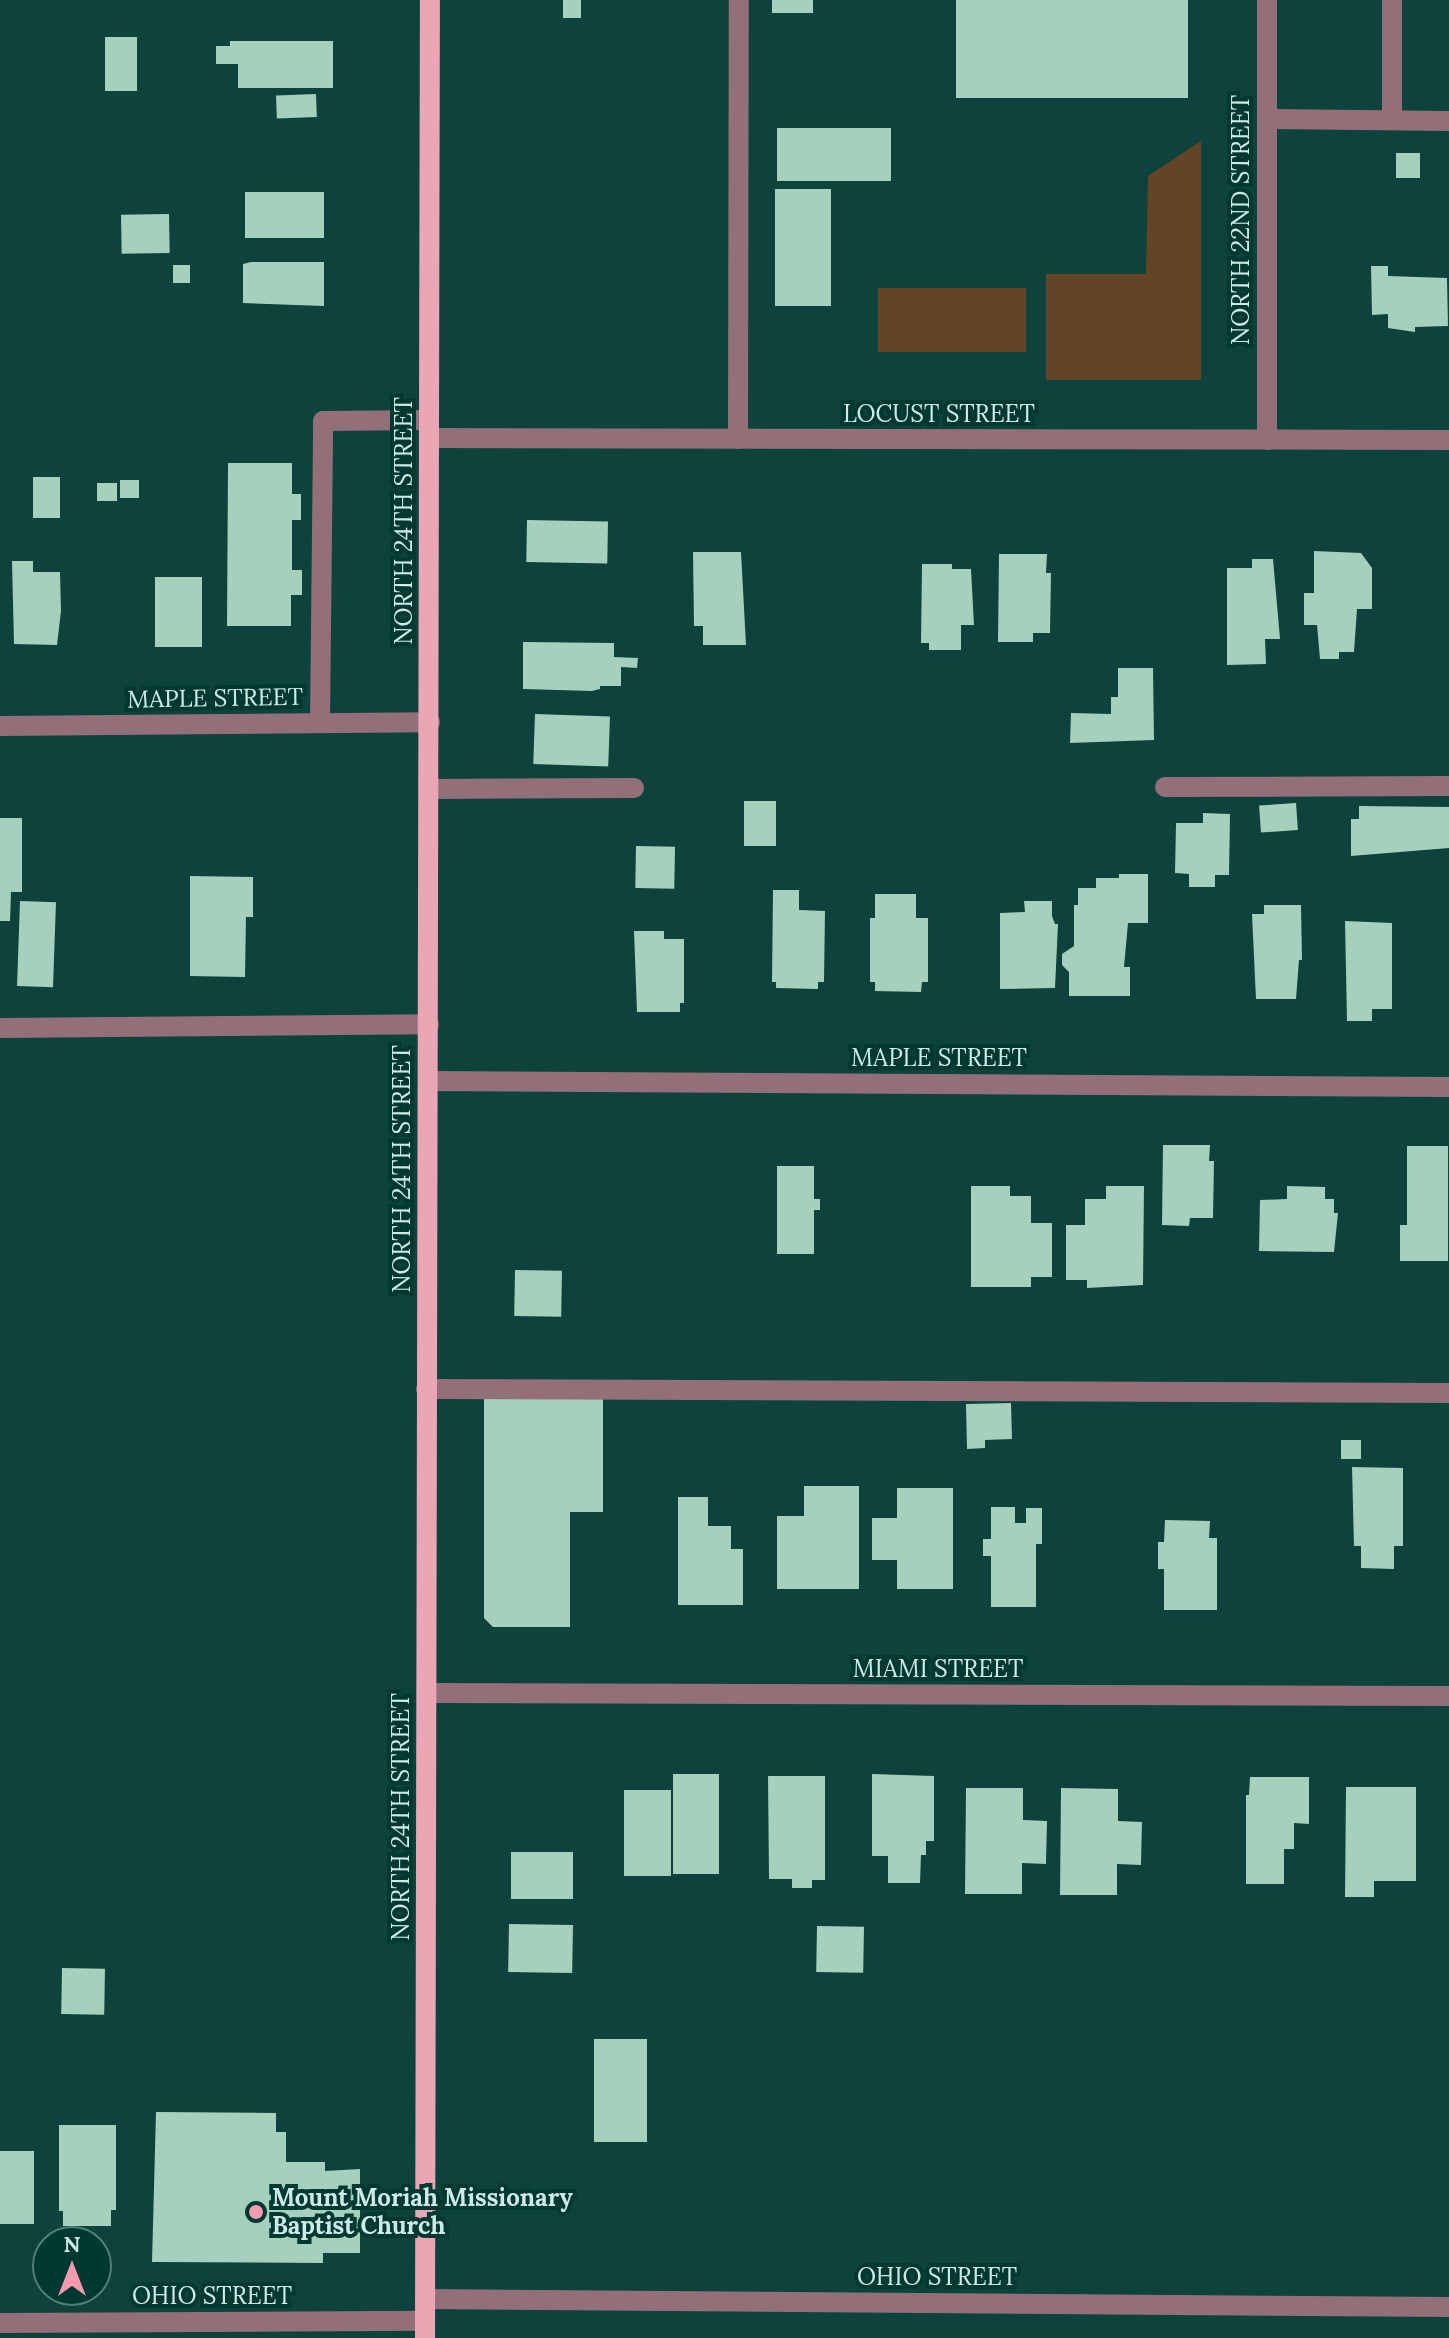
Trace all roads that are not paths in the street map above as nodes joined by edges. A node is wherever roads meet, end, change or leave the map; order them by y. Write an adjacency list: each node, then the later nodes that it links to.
1 (430, 0): 8 (main road, NORTH 24TH STREET)
2 (739, 0): 9 (street)
3 (1267, 0): 5 (street, NORTH 22ND STREET)
4 (1392, 0): 6 (street)
5 (1267, 119): 6 (street); 10 (street, NORTH 22ND STREET)
6 (1392, 120): 7 (street)
7 (1449, 121)
8 (429, 429): 9 (street, LOCUST STREET); 12 (main road, NORTH 24TH STREET); 13 (street, LOCUST STREET)
9 (738, 439): 10 (street, LOCUST STREET)
10 (1267, 440): 11 (street, LOCUST STREET)
11 (1449, 440)
12 (430, 722): 13 (street, MAPLE STREET); 18 (main road, NORTH 24TH STREET)
13 (320, 723): 14 (street, MAPLE STREET)
14 (0, 726)
15 (1449, 786): 16 (street)
16 (1165, 787)
17 (634, 788): 18 (street)
18 (430, 789): 19 (main road, NORTH 24TH STREET)
19 (429, 1024): 20 (street); 21 (main road, NORTH 24TH STREET)
20 (0, 1028)
21 (429, 1081): 22 (street, MAPLE STREET); 23 (main road, NORTH 24TH STREET)
22 (1449, 1087)
23 (426, 1389): 24 (street); 25 (main road, NORTH 24TH STREET)
24 (1449, 1393)
25 (427, 1693): 26 (street, MIAMI STREET); 27 (main road, NORTH 24TH STREET)
26 (1449, 1696)
27 (425, 2299): 28 (street, OHIO STREET); 31 (main road, NORTH 24TH STREET)
28 (1449, 2307)
29 (0, 2323): 30 (street, OHIO STREET)
30 (145, 2330): 31 (street, OHIO STREET)
31 (425, 2330)

